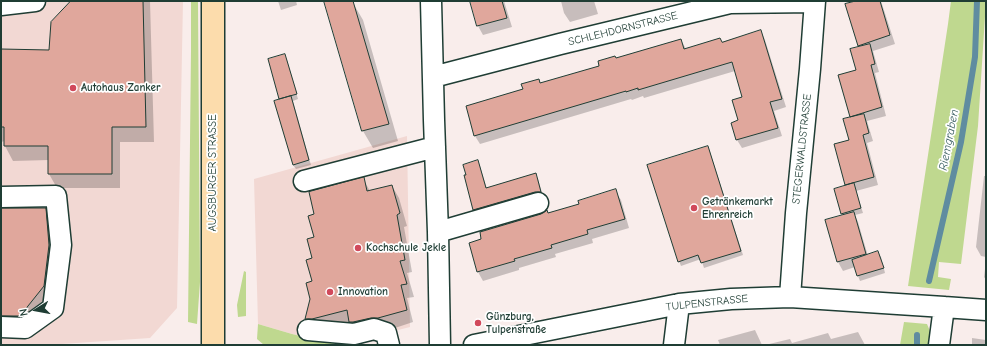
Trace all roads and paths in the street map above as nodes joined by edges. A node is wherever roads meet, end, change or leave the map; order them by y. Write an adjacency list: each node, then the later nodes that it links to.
1 (35, 1): 5 (street)
2 (213, 1): 18 (main road, AUGSBURGER STRASSE)
3 (431, 1): 6 (street)
4 (815, 2): 6 (street, SCHLEHDORNSTRASSE); 12 (street, STEGERWALDSTRASSE)
5 (1, 5)
6 (433, 77): 7 (street)
7 (435, 147): 8 (street); 11 (street)
8 (304, 181)
9 (1, 197): 16 (street)
10 (538, 202): 11 (street)
11 (438, 232): 20 (street)
12 (790, 297): 13 (street, TULPENSTRASSE); 14 (street, TULPENSTRASSE)
13 (679, 304): 21 (street, TULPENSTRASSE); 22 (street)
14 (944, 306): 15 (street, TULPENSTRASSE); 23 (street)
15 (986, 310)
16 (1, 327)
17 (308, 330): 19 (street)
18 (213, 345)
19 (389, 345)
20 (440, 345)
21 (474, 345)
22 (674, 345)
23 (940, 345)

